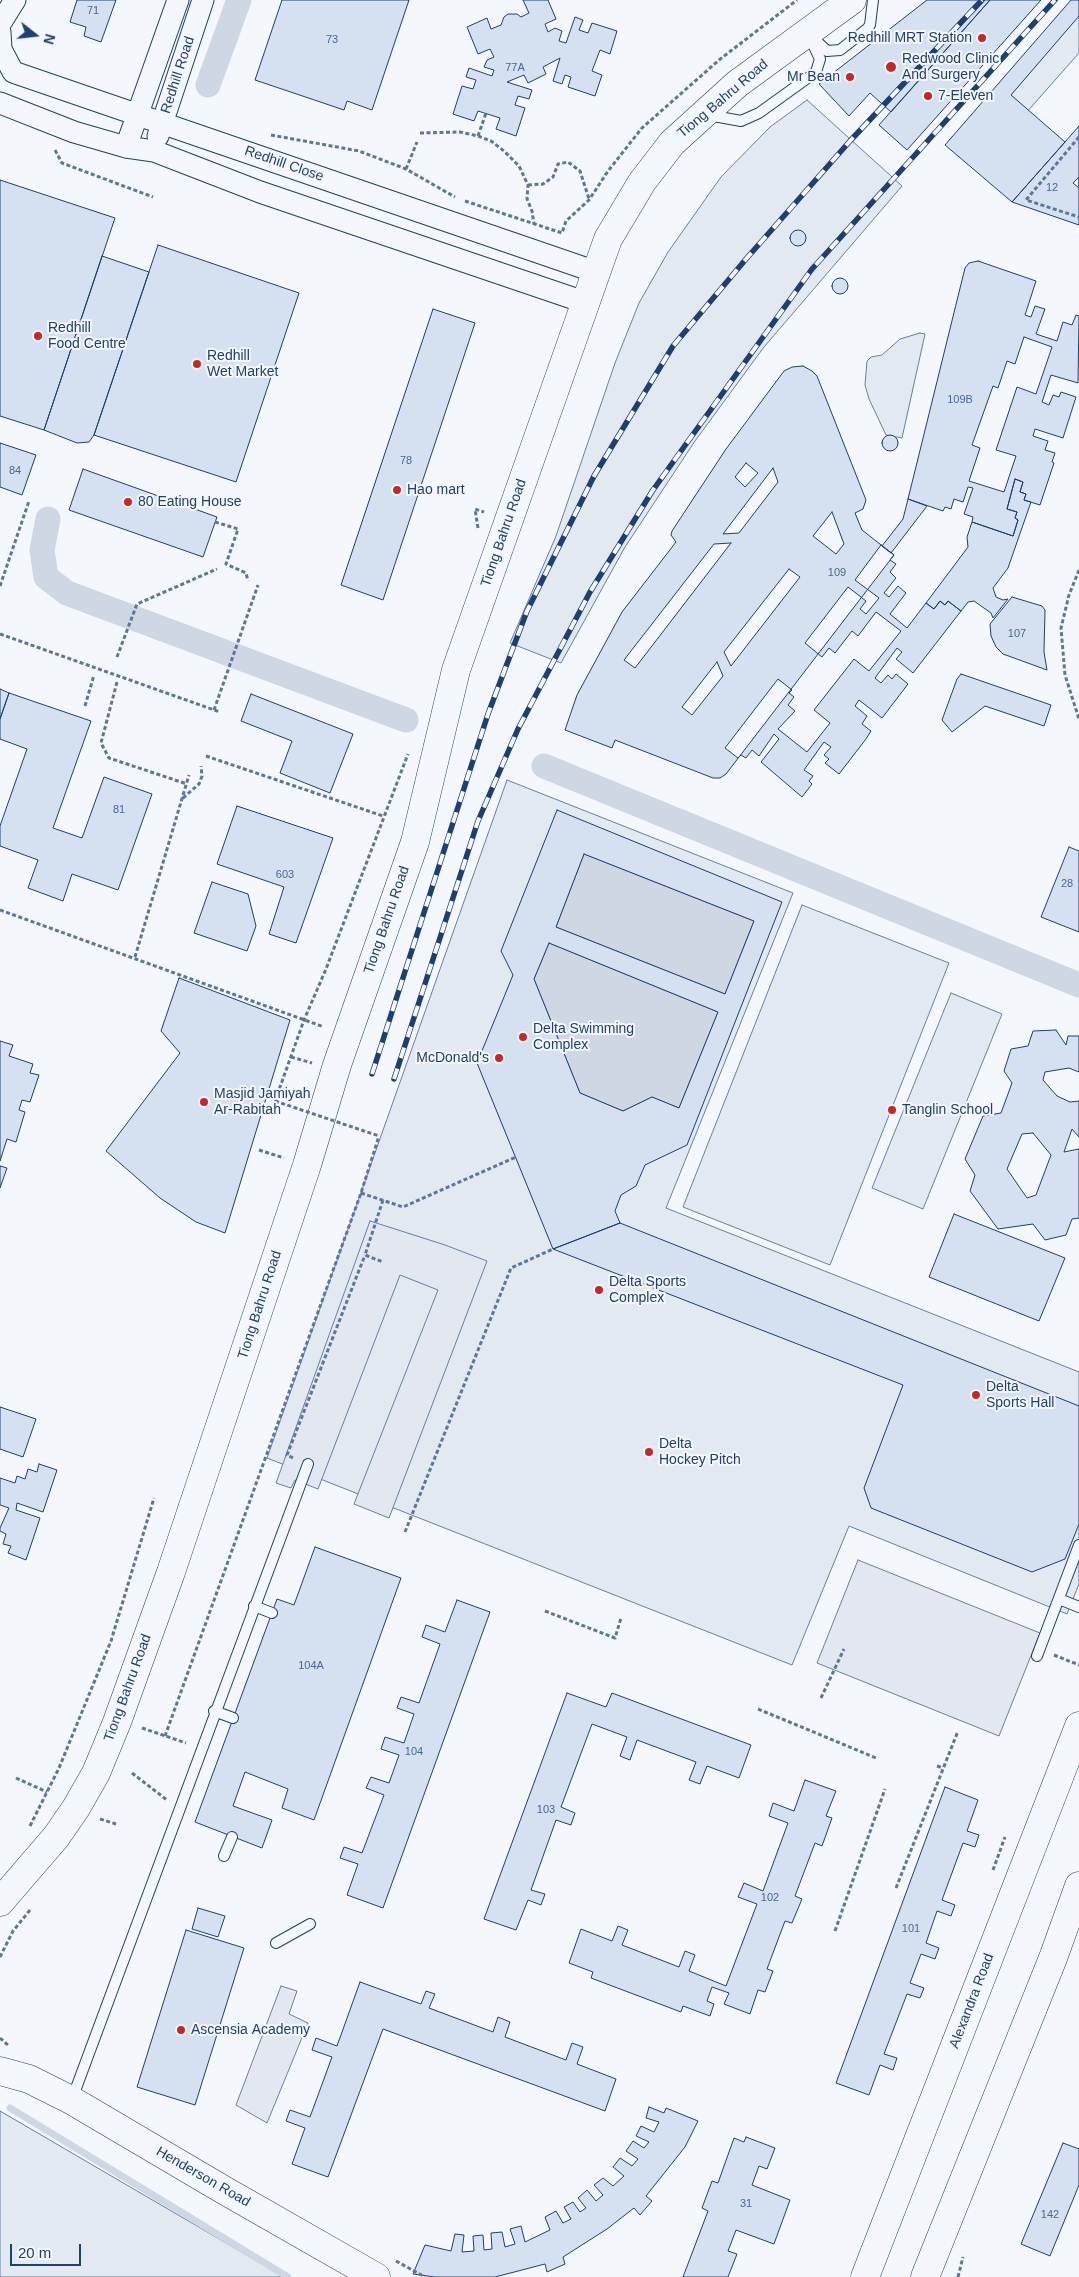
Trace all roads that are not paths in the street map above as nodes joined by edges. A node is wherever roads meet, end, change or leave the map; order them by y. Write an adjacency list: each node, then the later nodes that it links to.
1 (15, 0): 6 (street)
2 (178, 0): 10 (street, Redhill Road)
3 (203, 0): 12 (street, Redhill Road)
4 (852, 0): 8 (main road, Tiong Bahru Road)
5 (874, 0): 8 (lane)
6 (0, 24)
7 (0, 32): 10 (street, Redhill Close)
8 (807, 33): 11 (main road, Tiong Bahru Road); 11 (lane)
9 (0, 103): 13 (street)
10 (138, 114): 12 (street, Redhill Close); 13 (street, Redhill Road)
11 (701, 114): 15 (main road, Tiong Bahru Road)
12 (162, 122): 14 (street, Redhill Road); 15 (street, Redhill Close)
13 (126, 147): 14 (street)
14 (154, 151): 16 (street)
15 (596, 272): 16 (main road, Tiong Bahru Road)
16 (584, 302): 30 (main road, Tiong Bahru Road)
17 (308, 1464): 20 (lane)
18 (1079, 1545): 19 (lane)
19 (1059, 1599): 21 (lane); 23 (lane)
20 (254, 1606): 22 (lane); 24 (lane)
21 (1079, 1607)
22 (272, 1613)
23 (1041, 1654)
24 (214, 1711): 25 (lane); 36 (lane)
25 (233, 1718)
26 (1079, 1726): 38 (main road, Alexandra Road)
27 (232, 1836): 28 (lane)
28 (224, 1856)
29 (1079, 1886): 39 (main road)
30 (1, 1903)
31 (310, 1924): 32 (lane)
32 (276, 1943)
33 (0, 2056): 35 (main road, Henderson Road)
34 (0, 2071): 35 (main road, Henderson Road)
35 (29, 2079): 36 (main road, Henderson Road)
36 (71, 2100): 37 (main road, Henderson Road)
37 (376, 2277)
38 (865, 2277)
39 (925, 2277)

